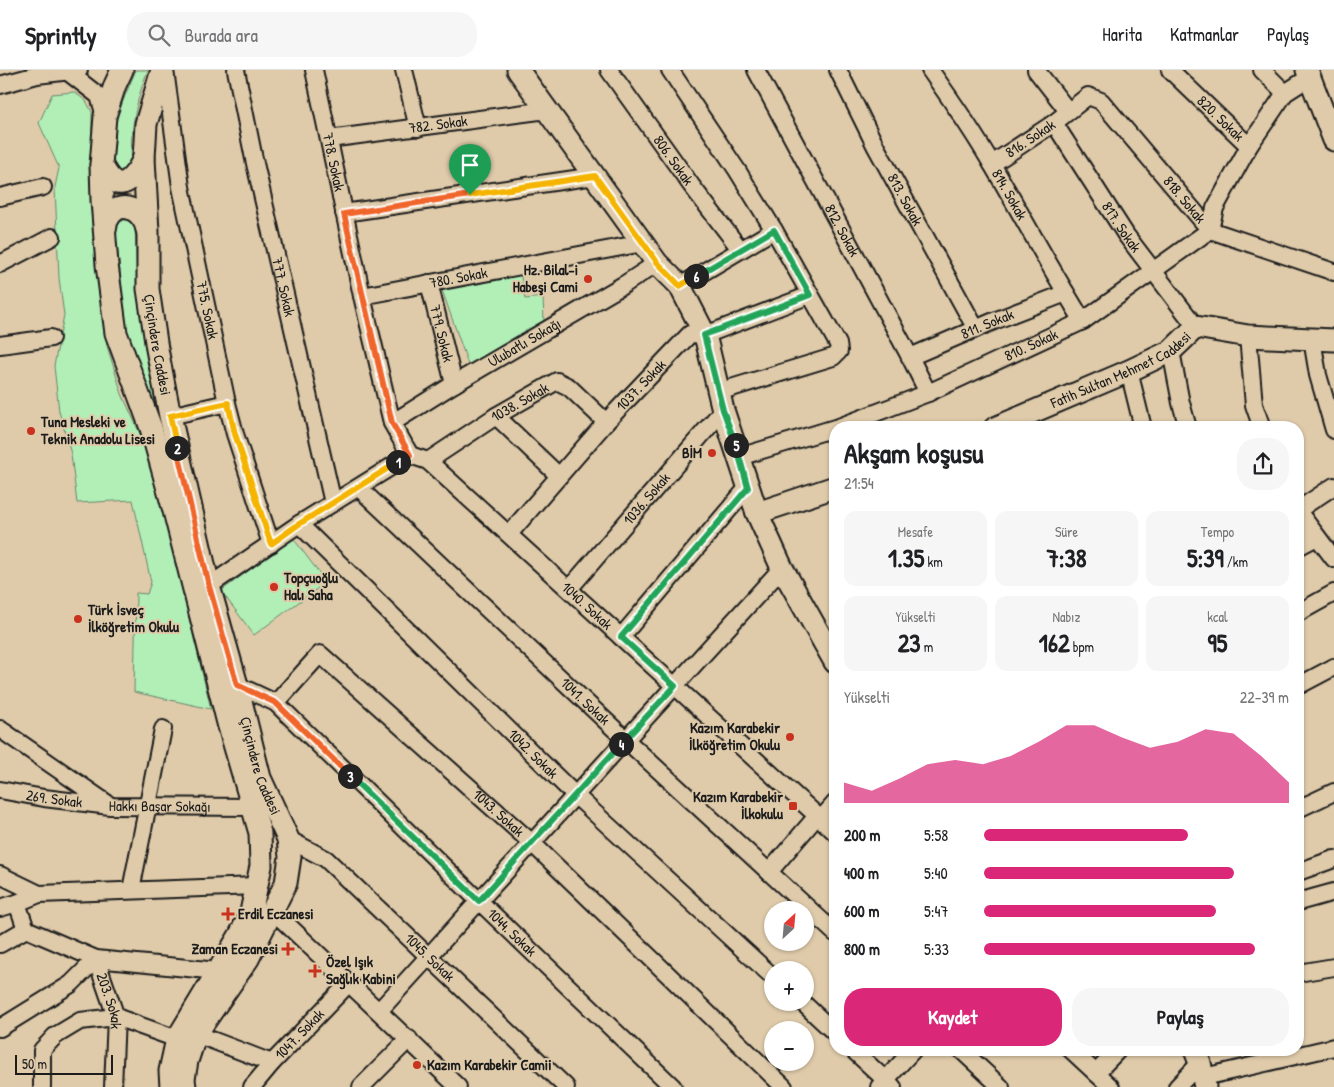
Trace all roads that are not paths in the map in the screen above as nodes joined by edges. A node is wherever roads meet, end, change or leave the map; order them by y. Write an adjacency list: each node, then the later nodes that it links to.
1 (122, 70): 22 (main road, Çinçindere Caddesi)
2 (164, 70): 28 (main road, Çinçindere Caddesi); 66 (street, 775. Sokak)
3 (236, 70): 86 (street, 777. Sokak)
4 (314, 70): 25 (street, 778. Sokak)
5 (404, 70): 24 (street)
6 (518, 70): 20 (main road)
7 (609, 70): 41 (street, 806. Sokak)
8 (670, 70): 36 (street)
9 (756, 70): 61 (street, 812. Sokak)
10 (838, 70): 53 (street, 813. Sokak)
11 (930, 70): 29 (street, 814. Sokak)
12 (1036, 70): 21 (street)
13 (1170, 70): 27 (street, 820. Sokak)
14 (1262, 70): 19 (street)
15 (73, 71): 16 (street); 22 (street)
16 (38, 72): 18 (street)
17 (1309, 74): 19 (street); 26 (main road)
18 (0, 85)
19 (1285, 93): 27 (street)
20 (547, 110): 24 (street, 782. Sokak); 31 (main road)
21 (1068, 111): 23 (street, 816. Sokak); 37 (street, 818. Sokak)
22 (104, 116): 30 (main road, Çinçindere Caddesi)
23 (1054, 123): 29 (street, 816. Sokak); 44 (street, 817. Sokak)
24 (418, 128): 25 (street, 782. Sokak)
25 (328, 139): 34 (street, 778. Sokak)
26 (1334, 140)
27 (1249, 146): 37 (street)
28 (144, 158): 30 (main road); 38 (main road, Çinçindere Caddesi)
29 (992, 164): 48 (street, 814. Sokak)
30 (101, 165): 35 (main road, Çinçindere Caddesi)
31 (595, 176): 34 (street); 40 (main road)
32 (43, 187): 33 (street)
33 (0, 198)
34 (344, 214): 50 (street, 778. Sokak)
35 (104, 230): 38 (main road); 117 (main road, Çinçindere Caddesi)
36 (774, 230): 41 (street); 49 (street)
37 (1210, 230): 44 (street, 810. Sokak); 45 (street, 818. Sokak)
38 (148, 232): 67 (main road, Çinçindere Caddesi)
39 (52, 237): 43 (street)
40 (643, 243): 42 (main road); 46 (street, 780. Sokak)
41 (740, 249): 47 (street)
42 (657, 262): 47 (main road); 63 (street, Ulubatlı Sokağı)
43 (0, 264)
44 (1154, 270): 51 (street, 810. Sokak); 52 (street, 817. Sokak)
45 (1334, 272)
46 (429, 283): 50 (street, 780. Sokak); 63 (street, 779. Sokak)
47 (680, 286): 54 (main road)
48 (1066, 293): 51 (street, 814. Sokak); 53 (street, 811. Sokak)
49 (810, 295): 54 (street, 1037. Sokak); 65 (street)
50 (362, 296): 75 (street, 778. Sokak)
51 (1083, 321): 64 (street, 810. Sokak)
52 (1196, 327): 55 (main road, Fatih Sultan Mehmet Caddesi); 60 (main road, Fatih Sultan Mehmet Caddesi)
53 (976, 329): 61 (street, 811. Sokak)
54 (704, 335): 65 (main road); 74 (street, 1037. Sokak)
55 (1248, 336): 57 (main road, Fatih Sultan Mehmet Caddesi); 73 (street)
56 (51, 338): 59 (street)
57 (1312, 339): 58 (main road, Fatih Sultan Mehmet Caddesi); 77 (street)
58 (1334, 340)
59 (0, 345)
60 (1171, 351): 62 (main road, Fatih Sultan Mehmet Caddesi); 72 (street)
61 (910, 357): 64 (street, 812. Sokak)
62 (1129, 371): 70 (main road, Fatih Sultan Mehmet Caddesi); 71 (street)
63 (454, 384): 75 (street, Ulubatlı Sokağı)
64 (928, 393): 69 (street, 810. Sokak)
65 (721, 401): 79 (main road); 98 (street, 1036. Sokak)
66 (228, 403): 67 (street); 93 (street, 775. Sokak)
67 (170, 416): 97 (main road, Çinçindere Caddesi)
68 (496, 416): 74 (street, 1038. Sokak); 80 (street, 1038. Sokak); 81 (street)
69 (854, 421)
70 (1011, 421)
71 (1141, 421)
72 (1186, 421)
73 (1260, 421)
74 (606, 422): 81 (street, 1037. Sokak)
75 (392, 423): 78 (street, 778. Sokak)
76 (829, 430): 79 (street, 810. Sokak)
77 (1334, 430)
78 (410, 455): 80 (street); 83 (street)
79 (740, 456): 84 (main road)
80 (428, 460): 91 (street, 1040. Sokak)
81 (559, 476): 91 (street, 1037. Sokak)
82 (1334, 486): 87 (street)
83 (359, 488): 86 (street); 110 (street, 1041. Sokak)
84 (748, 488): 88 (main road); 101 (street)
85 (829, 489): 88 (main road)
86 (333, 503): 90 (street)
87 (1304, 506)
88 (757, 513): 96 (main road)
89 (1304, 517): 92 (street)
90 (299, 524): 93 (street); 113 (street, 1042. Sokak)
91 (508, 534): 98 (street, 1040. Sokak)
92 (1325, 540): 94 (street); 95 (street)
93 (271, 544): 97 (street)
94 (1304, 545)
95 (1334, 558)
96 (782, 568): 102 (main road); 106 (street)
97 (209, 586): 105 (main road, Çinçindere Caddesi)
98 (569, 589): 101 (street, 1040. Sokak)
99 (1334, 593): 100 (street)
100 (1304, 610)
101 (621, 637): 106 (street, 1040. Sokak)
102 (829, 647)
103 (1334, 667): 104 (street)
104 (1304, 683)
105 (237, 685): 107 (street, 1044. Sokak); 121 (main road, Çinçindere Caddesi)
106 (675, 686): 110 (street); 119 (street, 1040. Sokak)
107 (276, 703): 122 (street, 1043. Sokak); 132 (street, 1044. Sokak)
108 (0, 729): 114 (street, Hakkı Başar Sokağı)
109 (163, 729): 116 (street)
110 (626, 740): 113 (street); 125 (street, 1041. Sokak)
111 (0, 790): 114 (street, 269. Sokak)
112 (1334, 792): 115 (street)
113 (576, 795): 122 (street); 142 (street, 1042. Sokak)
114 (110, 806): 116 (street, Hakkı Başar Sokağı)
115 (1304, 806)
116 (148, 807): 117 (street, Hakkı Başar Sokağı); 128 (street)
117 (253, 807): 127 (main road, Çinçindere Caddesi)
118 (829, 808): 119 (street)
119 (819, 817): 120 (street, 1040. Sokak); 125 (street)
120 (829, 826)
121 (288, 839): 135 (main road, Çinçindere Caddesi); 139 (street, 1045. Sokak)
122 (532, 843): 132 (street); 174 (street, 1043. Sokak)
123 (1334, 859): 124 (street)
124 (1304, 870)
125 (769, 872): 136 (street, 1041. Sokak)
126 (0, 875): 130 (street)
127 (257, 886): 128 (street); 143 (main road, Çinçindere Caddesi)
128 (131, 890): 130 (street)
129 (1334, 892): 131 (street)
130 (38, 894): 133 (street)
131 (1304, 900)
132 (479, 901): 139 (street); 173 (street, 1044. Sokak)
133 (17, 904): 134 (street); 137 (street)
134 (0, 908)
135 (273, 911): 145 (street); 151 (main road, Çinçindere Caddesi)
136 (829, 927)
137 (26, 928): 138 (street); 140 (street, 203. Sokak)
138 (0, 944)
139 (429, 956): 146 (street); 172 (street, 1045. Sokak)
140 (96, 959): 143 (street); 148 (street, 203. Sokak); 150 (street)
141 (1334, 967): 144 (street)
142 (764, 969)
143 (218, 971): 151 (main road, Çinçindere Caddesi)
144 (1304, 972)
145 (348, 984): 146 (street); 161 (street, 1047. Sokak)
146 (379, 1011): 152 (street)
147 (812, 1011): 149 (street)
148 (116, 1017): 151 (street); 165 (street); 166 (street, 203. Sokak)
149 (829, 1027)
150 (0, 1028)
151 (187, 1036): 161 (street); 167 (main road, Çinçindere Caddesi); 168 (main road, Çinçindere Caddesi)
152 (409, 1039): 170 (street); 171 (street)
153 (1334, 1047): 154 (street)
154 (1304, 1052)
155 (859, 1056): 164 (street)
156 (908, 1056): 164 (street)
157 (967, 1056): 175 (street)
158 (1078, 1056): 163 (street)
159 (1112, 1056): 163 (street)
160 (1280, 1056): 162 (street)
161 (272, 1063): 169 (street, 1047. Sokak)
162 (1201, 1069): 177 (street)
163 (1096, 1073): 176 (street)
164 (886, 1085)
165 (42, 1087)
166 (112, 1087)
167 (171, 1087)
168 (185, 1087)
169 (252, 1087)
170 (361, 1087)
171 (458, 1087)
172 (566, 1087)
173 (674, 1087)
174 (784, 1087)
175 (1001, 1087)
176 (1111, 1087)
177 (1177, 1087)

